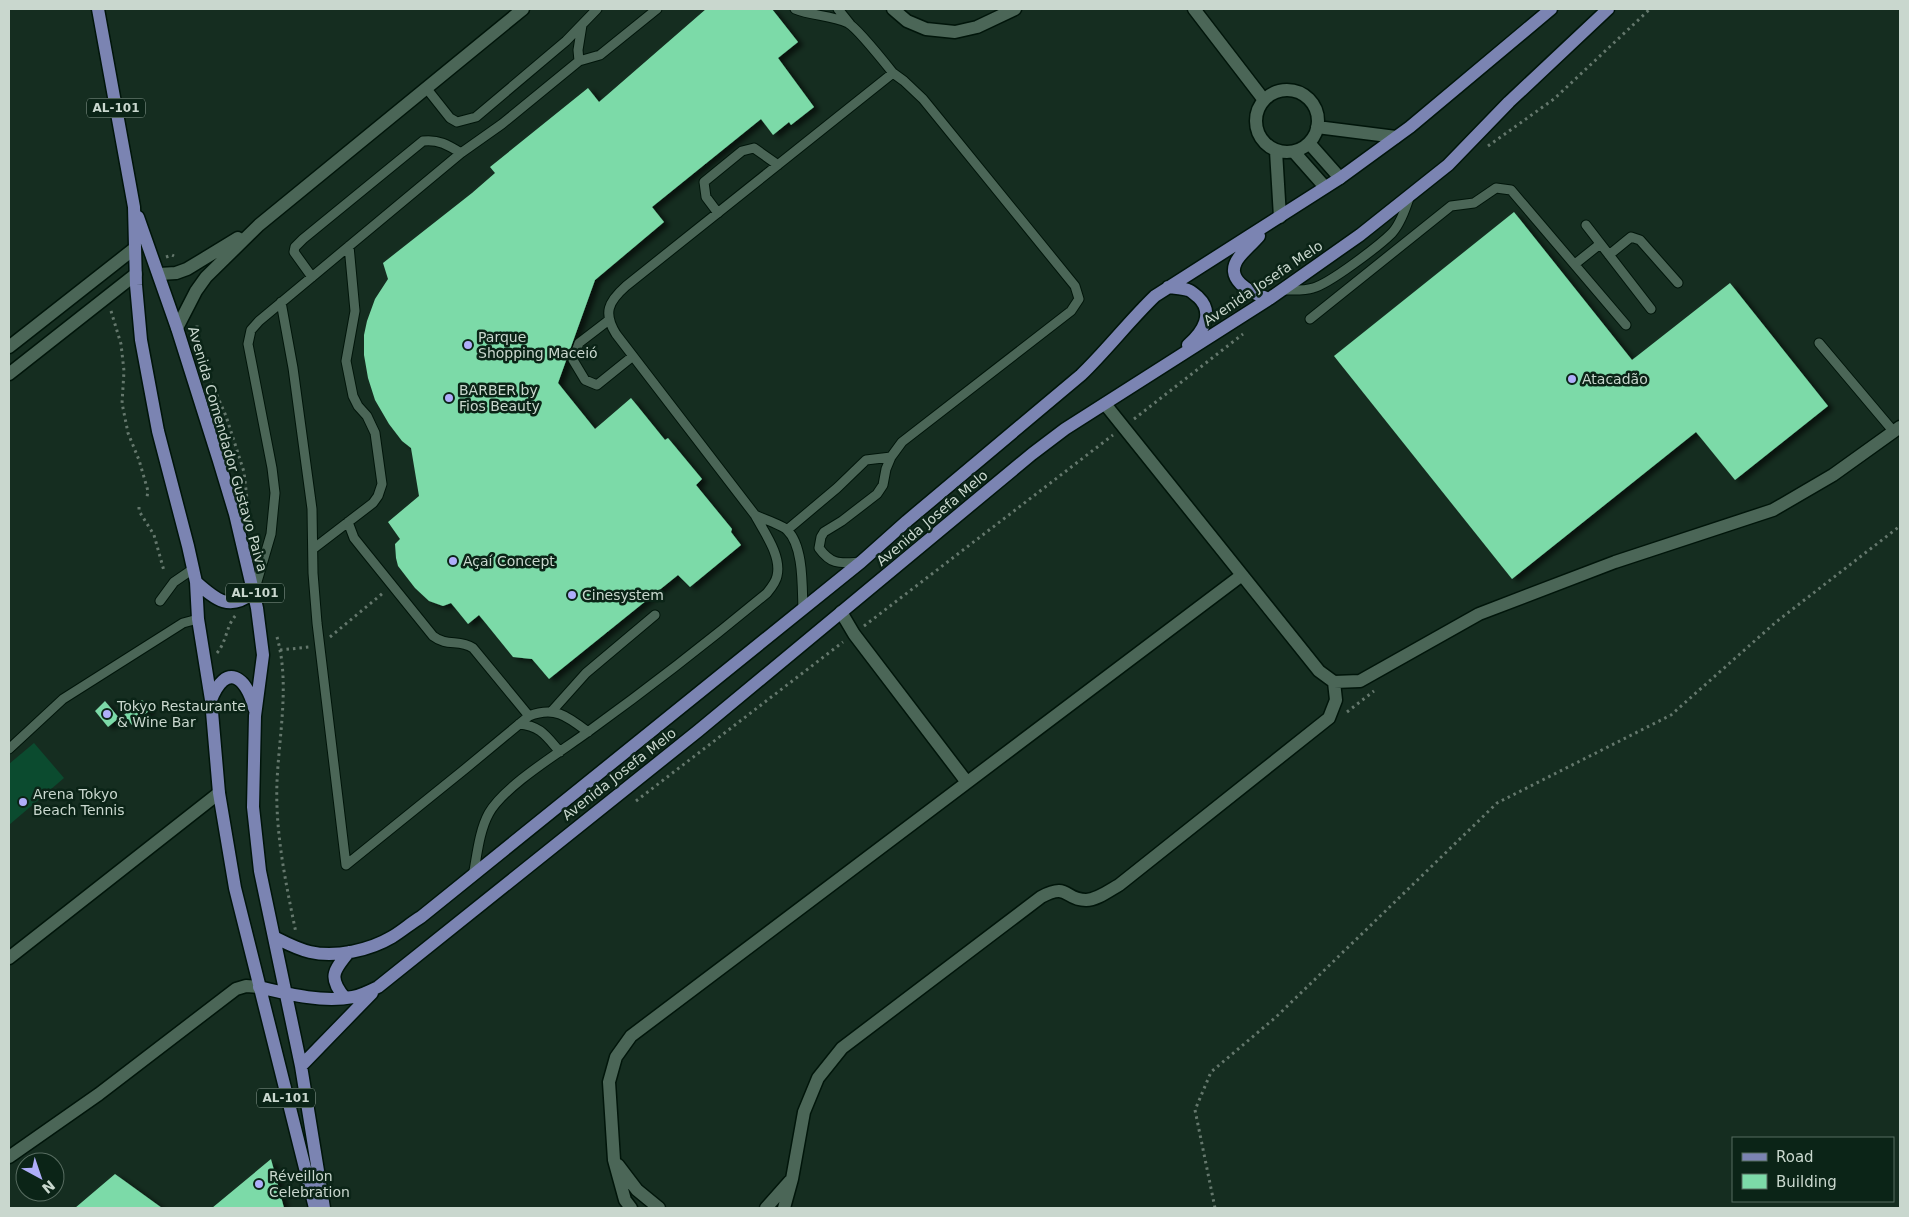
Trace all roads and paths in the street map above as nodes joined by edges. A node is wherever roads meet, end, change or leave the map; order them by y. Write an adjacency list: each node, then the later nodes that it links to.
1 (98, 9): 30 (main road, Avenida Comendador Gustavo Paiva / AL-101)
2 (523, 9): 17 (street)
3 (597, 9): 14 (lane)
4 (657, 9): 15 (lane)
5 (795, 9): 13 (lane)
6 (838, 9): 13 (lane)
7 (892, 9): 8 (street)
8 (1015, 9)
9 (1194, 9): 18 (street)
10 (1551, 9): 20 (main road, Avenida Josefa Melo)
11 (1608, 9): 29 (main road, Avenida Josefa Melo)
12 (1650, 9): 22 (path)
13 (850, 24): 16 (lane)
14 (582, 25): 15 (lane); 17 (lane)
15 (579, 61): 25 (lane)
16 (893, 73): 26 (lane); 68 (lane)
17 (427, 89): 33 (street)
18 (1264, 100): 19 (street); 23 (street)
19 (1317, 127): 20 (street); 21 (street)
20 (1396, 137): 27 (main road, Avenida Josefa Melo)
21 (1309, 143): 24 (street); 27 (street)
22 (1485, 148)
23 (1276, 151): 24 (street); 32 (street)
24 (1294, 152): 28 (street)
25 (461, 153): 36 (lane); 44 (lane)
26 (778, 165): 31 (lane); 31 (lane)
27 (1340, 178): 28 (main road, Avenida Josefa Melo)
28 (1326, 187): 32 (main road, Avenida Josefa Melo)
29 (1411, 194): 39 (lane); 47 (main road, Avenida Josefa Melo)
30 (134, 207): 37 (main road, Avenida Comendador Gustavo Paiva / AL-101); 43 (main road, Avenida Comendador Gustavo Paiva / AL-101)
31 (718, 213): 54 (lane)
32 (1277, 219): 46 (main road, Avenida Josefa Melo); 50 (main road)
33 (259, 225): 43 (street); 49 (street)
34 (1586, 225): 35 (lane)
35 (1600, 244): 38 (lane); 40 (lane)
36 (349, 246): 44 (lane); 73 (lane)
37 (135, 248): 42 (main road, Avenida Comendador Gustavo Paiva / AL-101); 60 (street)
38 (1609, 255): 45 (lane); 52 (lane)
39 (1362, 257): 41 (lane); 47 (lane)
40 (1574, 264): 41 (lane); 55 (lane)
41 (1371, 270): 53 (lane)
42 (136, 274): 48 (street); 80 (main road, Avenida Comendador Gustavo Paiva / AL-101)
43 (159, 274): 56 (main road, Avenida Comendador Gustavo Paiva / AL-101)
44 (312, 277): 51 (lane)
45 (1678, 283)
46 (1168, 288): 62 (main road); 77 (main road, Avenida Josefa Melo)
47 (1282, 290): 50 (main road, Avenida Josefa Melo)
48 (113, 292): 63 (street); 69 (path)
49 (193, 298): 56 (street); 58 (path)
50 (1269, 299): 62 (main road, Avenida Josefa Melo)
51 (281, 302): 76 (lane); 82 (lane)
52 (1651, 309)
53 (1310, 319)
54 (608, 320): 61 (lane); 61 (lane)
55 (1626, 325)
56 (177, 328): 82 (main road, Avenida Comendador Gustavo Paiva / AL-101)
57 (1246, 332): 66 (path)
58 (197, 342)
59 (1819, 343): 67 (lane)
60 (9, 348)
61 (633, 356): 72 (lane)
62 (1156, 372): 65 (main road, Avenida Josefa Melo)
63 (9, 374)
64 (207, 375): 70 (path)
65 (1105, 404): 66 (street); 86 (main road, Avenida Josefa Melo)
66 (1124, 427): 79 (street); 90 (path)
67 (1897, 430): 94 (street)
68 (891, 458): 75 (lane); 77 (lane)
69 (147, 497)
70 (248, 504)
71 (139, 508): 78 (path)
72 (755, 516): 75 (lane); 102 (lane)
73 (348, 522): 76 (lane); 81 (lane)
74 (1900, 526): 127 (path)
75 (787, 530): 84 (lane)
76 (313, 549): 91 (lane)
77 (861, 562): 84 (main road, Avenida Josefa Melo)
78 (164, 571)
79 (1242, 574): 94 (street); 105 (street)
80 (195, 575): 82 (main road); 83 (lane); 88 (main road, Avenida Comendador Gustavo Paiva / AL-101)
81 (392, 586): 91 (path); 99 (lane)
82 (254, 592): 98 (main road, Avenida Comendador Gustavo Paiva / AL-101)
83 (160, 601)
84 (804, 610): 108 (main road, Avenida Josefa Melo)
85 (240, 611): 93 (path)
86 (841, 612): 90 (street); 114 (main road, Avenida Josefa Melo)
87 (655, 615): 97 (lane)
88 (198, 619): 96 (main road, Avenida Comendador Gustavo Paiva / AL-101); 103 (lane)
89 (275, 632): 92 (path)
90 (854, 634): 105 (street); 107 (path)
91 (320, 646): 92 (path); 101 (lane)
92 (280, 650): 110 (path)
93 (215, 654)
94 (1334, 682): 120 (street)
95 (1380, 687): 100 (path)
96 (211, 700): 98 (main road); 106 (main road, Avenida Comendador Gustavo Paiva / AL-101)
97 (552, 711): 99 (lane); 102 (lane)
98 (255, 716): 109 (main road, Avenida Comendador Gustavo Paiva / AL-101)
99 (529, 716): 101 (lane)
100 (1343, 716)
101 (519, 724): 104 (lane)
102 (588, 732): 104 (lane)
103 (9, 749)
104 (560, 752): 108 (lane)
105 (966, 781): 119 (street)
106 (219, 793): 112 (street); 113 (main road, Avenida Comendador Gustavo Paiva / AL-101)
107 (634, 802)
108 (473, 876): 111 (main road, Avenida Josefa Melo)
109 (274, 937): 110 (main road, Avenida Josefa Melo); 115 (main road, Avenida Comendador Gustavo Paiva / AL-101)
110 (299, 949): 111 (main road, Avenida Josefa Melo)
111 (349, 952): 116 (main road)
112 (9, 958)
113 (259, 987): 115 (main road, Avenida Josefa Melo); 118 (street); 121 (main road, Avenida Comendador Gustavo Paiva / AL-101)
114 (378, 987): 116 (main road, Avenida Josefa Melo); 117 (main road)
115 (287, 993): 116 (main road, Avenida Josefa Melo); 117 (main road, Avenida Comendador Gustavo Paiva / AL-101)
116 (345, 998)
117 (301, 1066): 122 (main road, Avenida Comendador Gustavo Paiva / AL-101)
118 (9, 1157)
119 (614, 1160): 123 (street); 124 (street)
120 (792, 1179): 125 (street); 126 (street)
121 (315, 1208)
122 (324, 1208)
123 (631, 1208)
124 (659, 1208)
125 (766, 1208)
126 (784, 1208)
127 (1215, 1208)

